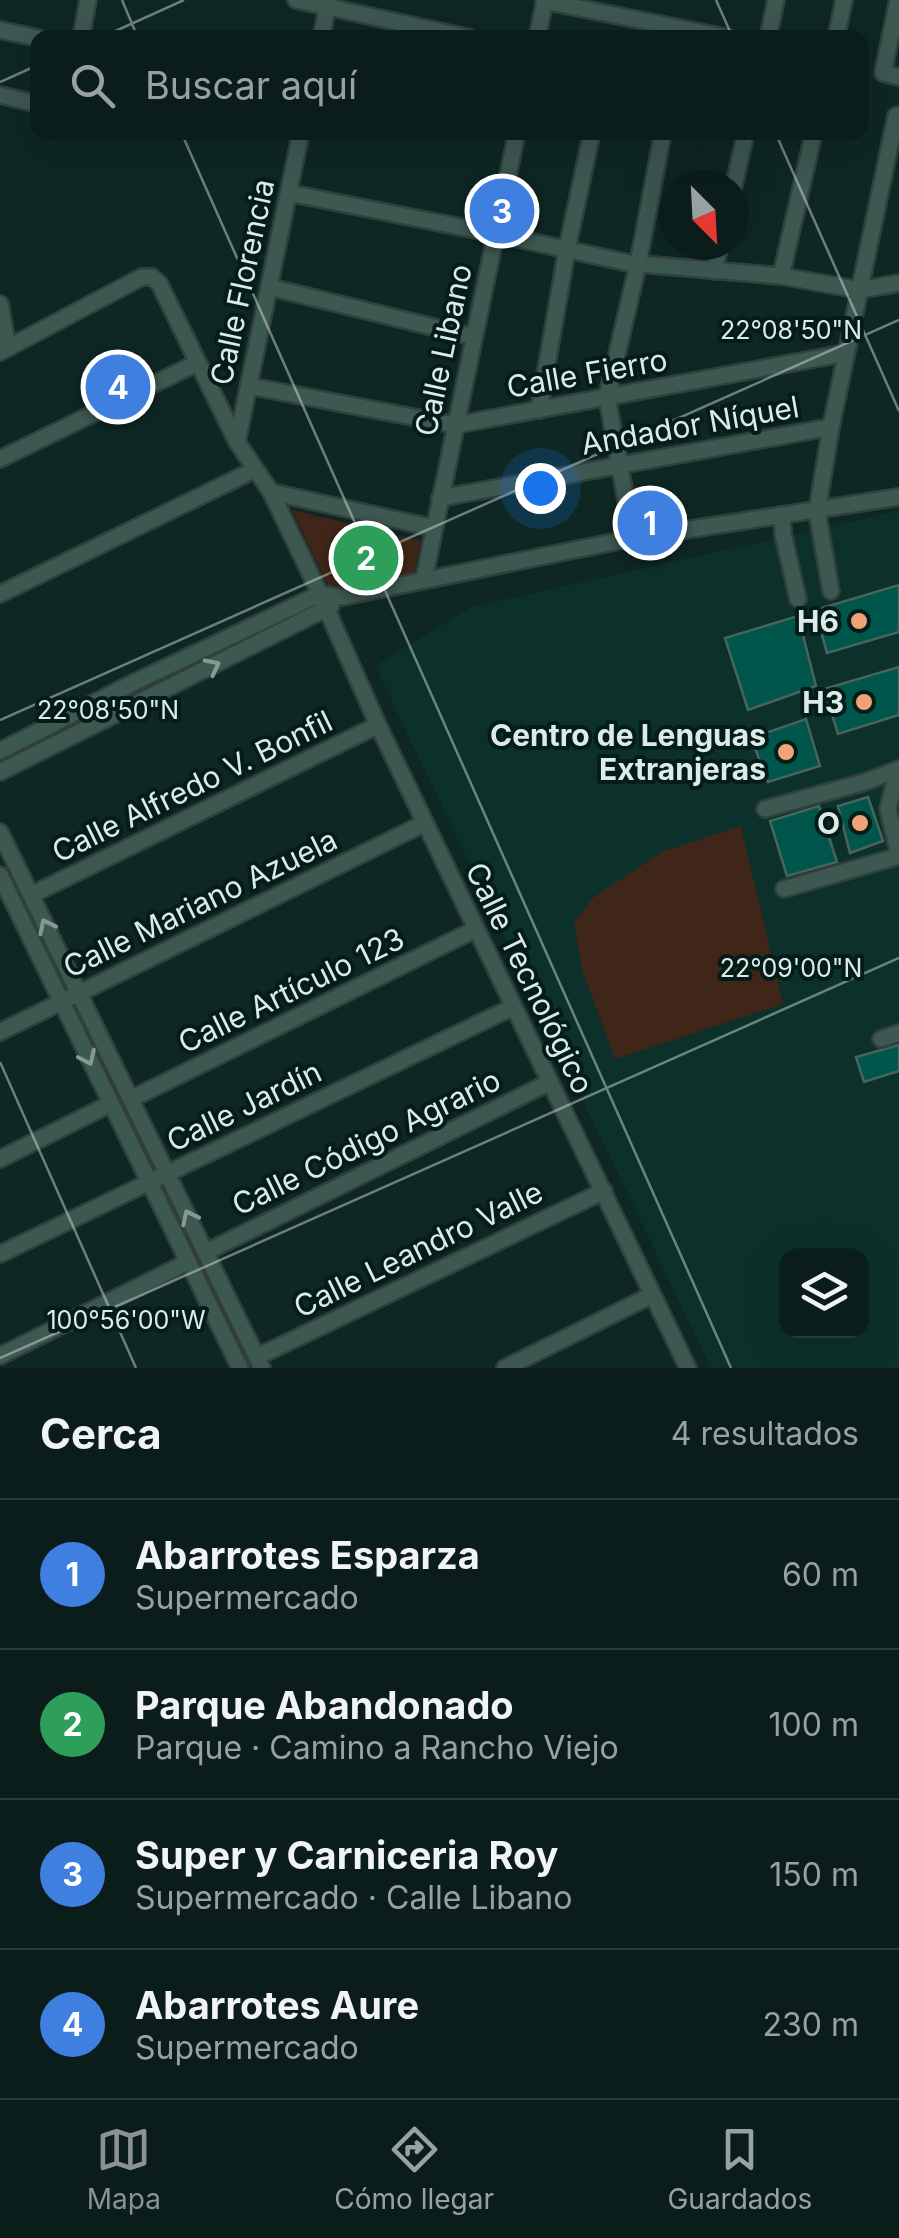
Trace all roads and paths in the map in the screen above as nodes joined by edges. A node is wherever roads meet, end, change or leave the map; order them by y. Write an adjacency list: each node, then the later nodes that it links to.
1 (88, 0): 9 (street)
2 (296, 0): 7 (street)
3 (544, 0): 12 (street); 13 (street)
4 (776, 0): 14 (street)
5 (844, 0): 15 (street)
6 (898, 0): 17 (street)
7 (328, 3): 10 (street); 11 (street)
8 (0, 30): 16 (street)
9 (82, 30)
10 (323, 30)
11 (438, 30)
12 (538, 30)
13 (691, 30)
14 (770, 30)
15 (838, 30)
16 (30, 36)
17 (899, 77)
18 (0, 95): 20 (street)
19 (899, 95): 21 (street)
20 (30, 102)
21 (898, 121): 38 (street)
22 (300, 140): 29 (street, Calle Florencia)
23 (515, 140): 30 (street, Calle Libano)
24 (590, 140): 31 (street)
25 (661, 140): 33 (street)
26 (744, 140): 28 (street)
27 (812, 140): 35 (street)
28 (737, 170)
29 (289, 192): 30 (street); 37 (street, Calle Florencia)
30 (496, 234): 31 (street); 40 (street, Calle Libano)
31 (567, 250): 33 (street); 46 (street)
32 (717, 260): 34 (street)
33 (638, 264): 34 (street); 45 (street)
34 (714, 271): 35 (street)
35 (781, 276): 38 (street)
36 (899, 283): 38 (street)
37 (269, 287): 40 (street); 44 (street, Calle Florencia)
38 (860, 290): 42 (street)
39 (0, 304): 41 (street)
40 (474, 337): 47 (street, Calle Libano)
41 (4, 350): 43 (street, Calle Tecnológico)
42 (846, 353): 45 (street, Calle Fierro); 48 (street)
43 (197, 363): 49 (street, Calle Tecnológico); 50 (street)
44 (248, 386): 47 (street); 49 (street, Calle Florencia)
45 (608, 397): 46 (street, Calle Fierro); 51 (street)
46 (538, 410): 47 (street, Calle Fierro)
47 (455, 425): 54 (street, Calle Libano)
48 (831, 427): 51 (street, Andador Níquel); 56 (street)
49 (237, 442): 52 (street, Calle Tecnológico)
50 (0, 458)
51 (619, 466): 54 (street, Andador Níquel); 59 (street)
52 (254, 470): 53 (street, Calle Tecnológico); 62 (street)
53 (271, 492): 58 (street); 64 (street, Calle Tecnológico)
54 (440, 498): 58 (street, Calle Libano)
55 (899, 498): 56 (street)
56 (817, 511): 57 (street); 61 (street)
57 (782, 515): 59 (street); 63 (street)
58 (434, 528): 60 (street, Calle Libano)
59 (633, 538): 60 (street)
60 (424, 579): 64 (street)
61 (830, 591)
62 (0, 594)
63 (798, 599)
64 (323, 602): 65 (street); 66 (street, one-way to 64); 67 (street, Calle Tecnológico)
65 (136, 682): 66 (street); 68 (street)
66 (145, 700): 69 (street)
67 (378, 725): 72 (street, Calle Tecnológico); 77 (street, Calle Alfredo V. Bonfil)
68 (0, 750)
69 (0, 772)
70 (896, 777): 71 (street); 74 (street)
71 (766, 809)
72 (424, 823): 79 (street, Calle Tecnológico); 80 (street, Calle Mariano Azuela)
73 (0, 832): 77 (street)
74 (899, 856): 76 (street)
75 (0, 876): 78 (street)
76 (784, 889)
77 (31, 895): 80 (street, one-way to 77)
78 (7, 907): 81 (street)
79 (476, 930): 82 (street, Calle Tecnológico); 87 (street, Calle Artículo 123)
80 (79, 993): 81 (street, Calle Mariano Azuela); 87 (street)
81 (62, 1002): 83 (street, Calle Mariano Azuela); 88 (street, one-way to 88)
82 (513, 1007): 86 (street, Calle Tecnológico); 90 (street, Calle Jardín)
83 (0, 1032)
84 (899, 1033): 85 (street)
85 (881, 1039)
86 (550, 1082): 92 (street, Calle Tecnológico); 93 (street, Calle Código Agrario)
87 (131, 1099): 90 (street)
88 (110, 1104): 89 (street); 91 (street)
89 (0, 1159)
90 (167, 1174): 91 (street, Calle Jardín); 93 (street, one-way to 90)
91 (150, 1182): 94 (street, Calle Jardín); 95 (street)
92 (604, 1191): 96 (street, Calle Tecnológico); 98 (street, Calle Leandro Valle)
93 (206, 1252): 98 (street)
94 (0, 1254)
95 (188, 1262): 97 (street); 99 (street)
96 (652, 1295): 100 (street); 101 (street, Calle Tecnológico)
97 (0, 1356)
98 (260, 1363)
99 (240, 1368)
100 (504, 1368)
101 (688, 1368)

